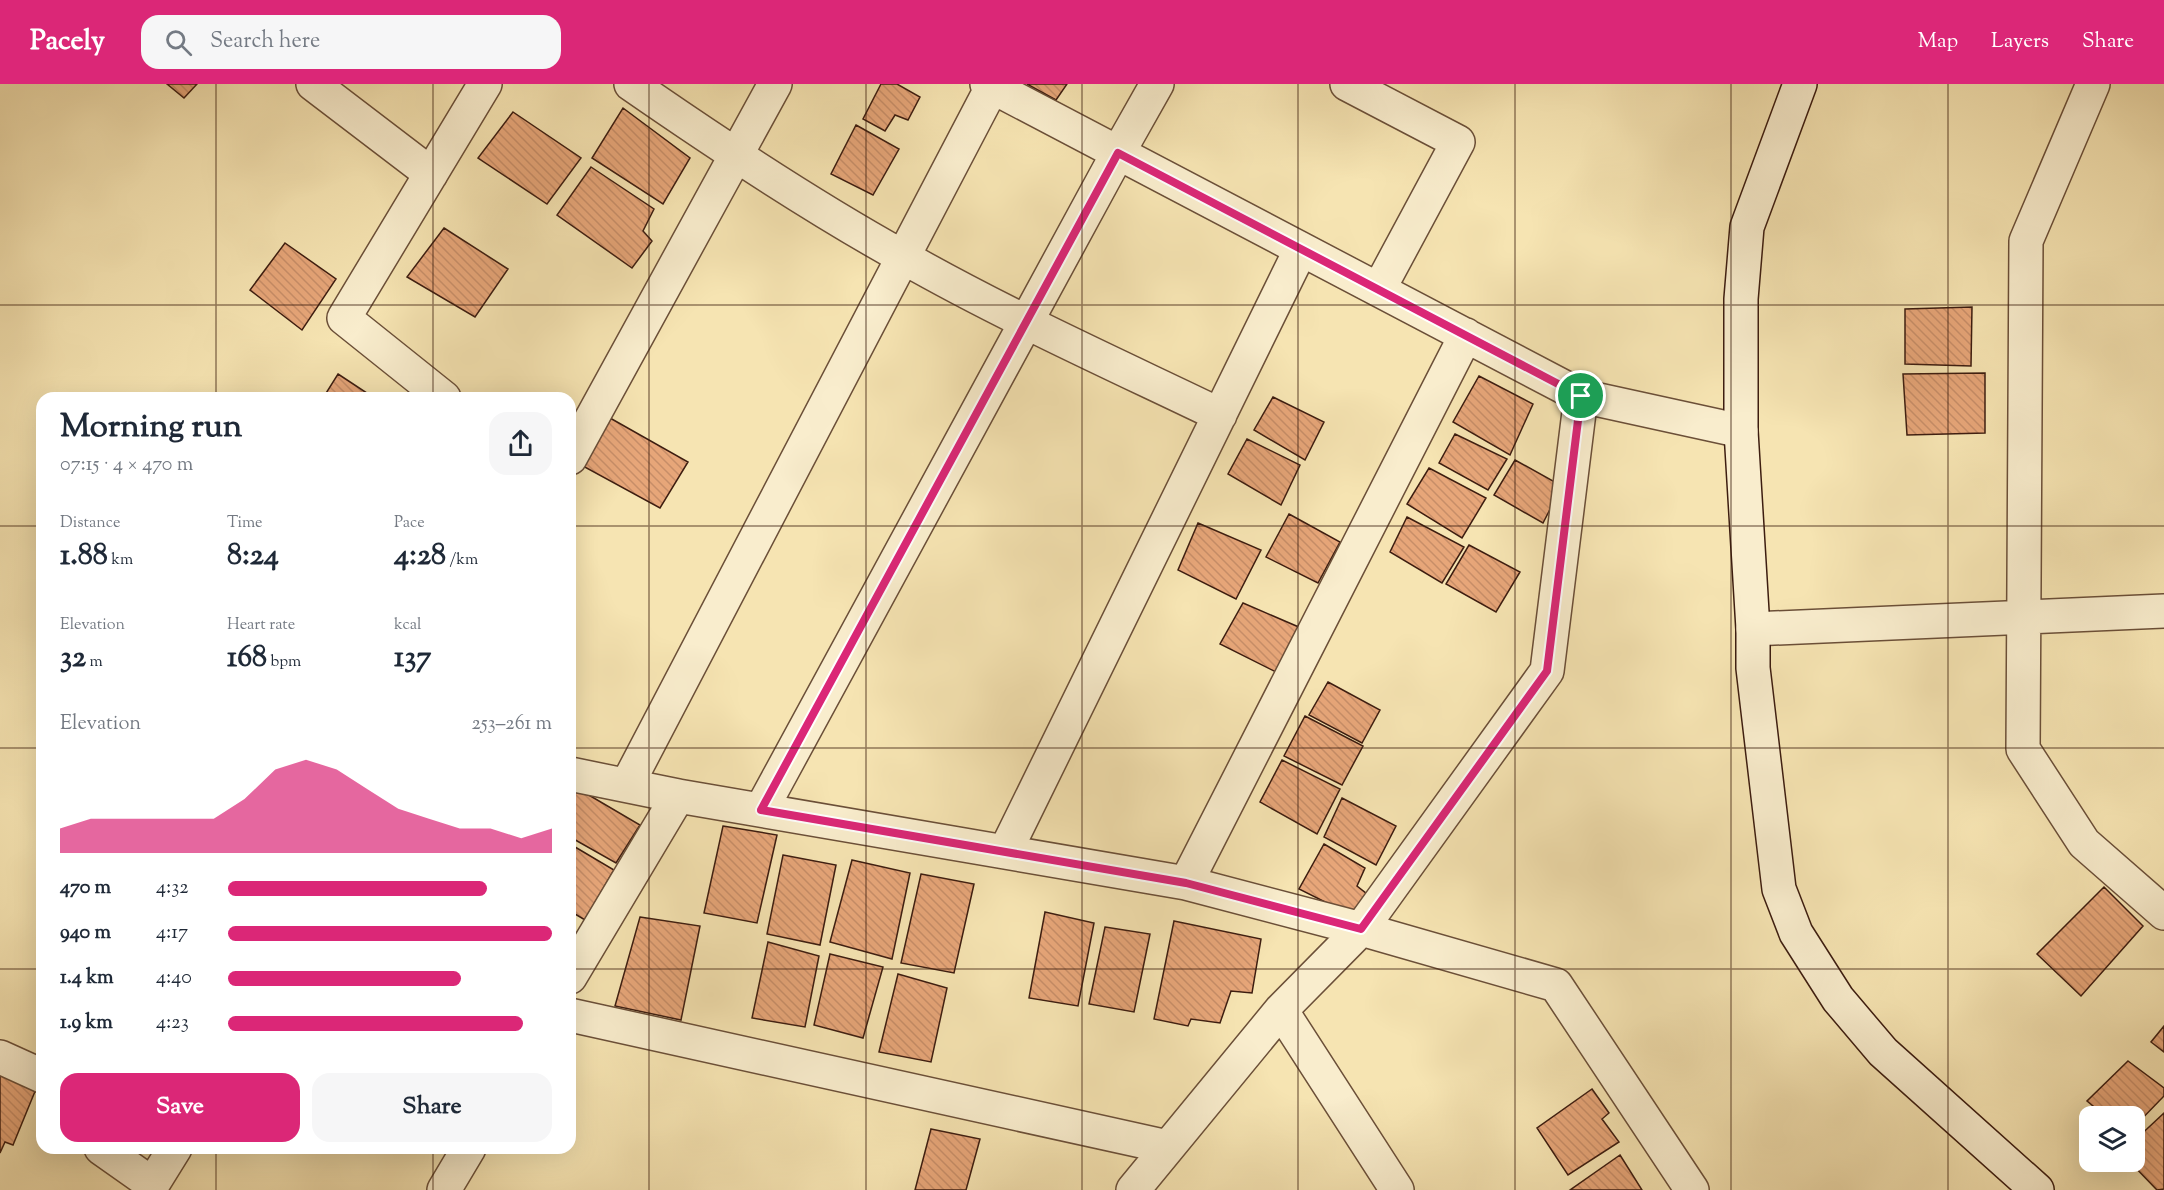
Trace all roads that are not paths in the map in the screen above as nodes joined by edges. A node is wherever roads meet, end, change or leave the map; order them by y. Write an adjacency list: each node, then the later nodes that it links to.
1 (313, 84): 12 (street)
2 (485, 84): 12 (street)
3 (631, 84): 11 (street)
4 (775, 84): 11 (street)
5 (1157, 84): 10 (street)
6 (1347, 84): 15 (street)
7 (1800, 84): 21 (street)
8 (2093, 84): 24 (street)
9 (989, 85): 10 (street); 14 (street)
10 (1118, 153): 13 (street); 16 (street)
11 (735, 156): 14 (street); 22 (street)
12 (431, 174): 18 (street)
13 (1301, 249): 15 (street); 20 (street)
14 (903, 257): 16 (street); 27 (street)
15 (1379, 289): 17 (street)
16 (1026, 321): 20 (street); 29 (street)
17 (1466, 335): 19 (street); 31 (street)
18 (436, 392)
19 (1581, 396): 21 (street); 33 (street)
20 (1220, 415): 30 (street)
21 (1741, 431): 25 (street)
22 (576, 447)
23 (2164, 611): 24 (street)
24 (2024, 618): 25 (street); 32 (street)
25 (1753, 629): 48 (street)
26 (576, 775): 27 (street)
27 (627, 784): 28 (street)
28 (678, 796): 29 (street); 34 (street)
29 (761, 810): 30 (street)
30 (1005, 852): 31 (street)
31 (1186, 883): 33 (street)
32 (2164, 913)
33 (1361, 929): 35 (street); 47 (street)
34 (576, 967)
35 (1281, 1010): 39 (street); 46 (street)
36 (576, 1016): 39 (street)
37 (0, 1057): 38 (street)
38 (36, 1073)
39 (1168, 1147): 45 (street)
40 (109, 1154): 43 (street)
41 (171, 1154): 43 (street)
42 (465, 1154): 44 (street)
43 (151, 1187)
44 (444, 1190)
45 (1133, 1190)
46 (1396, 1190)
47 (1692, 1190)
48 (2037, 1190)

